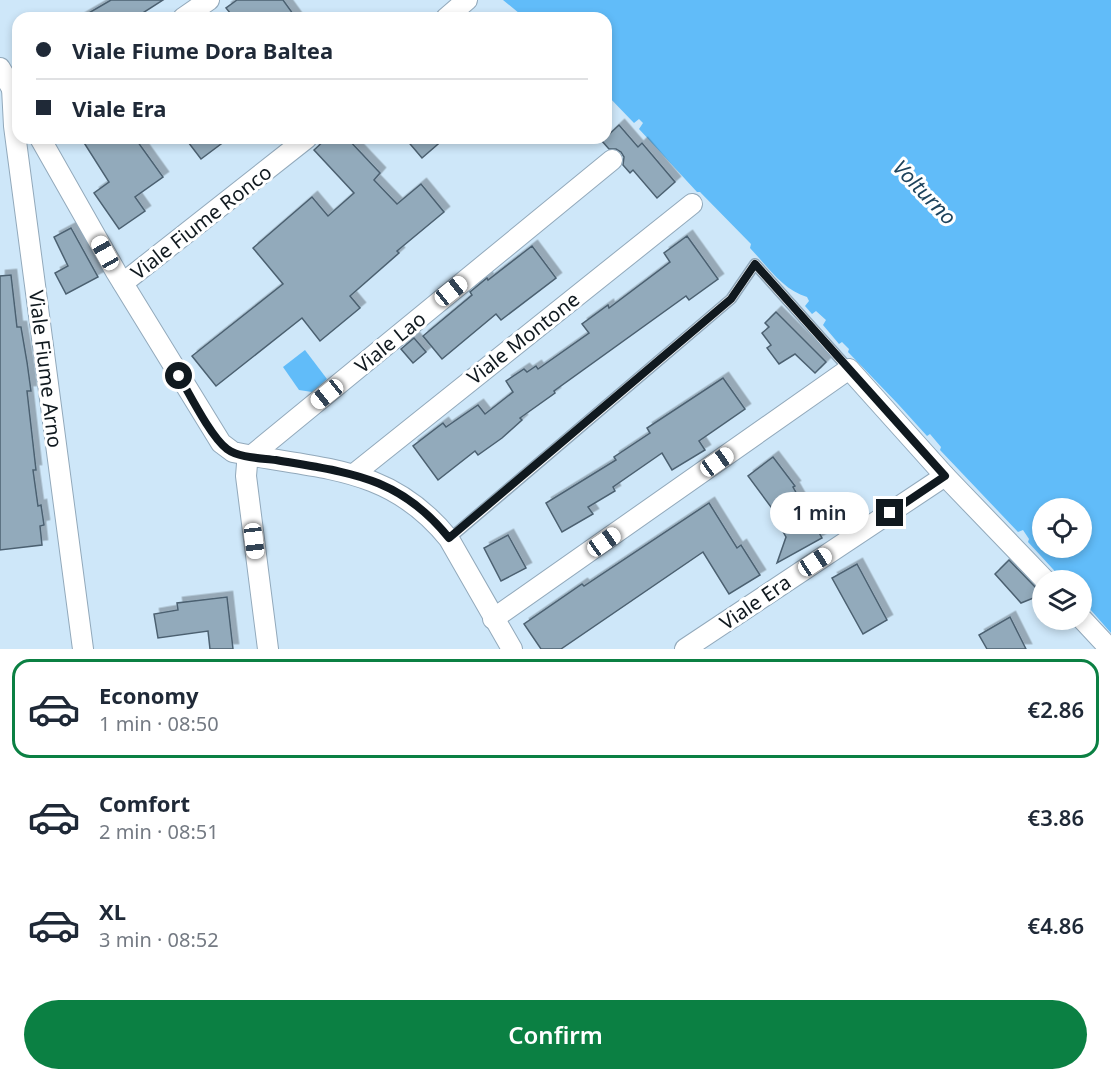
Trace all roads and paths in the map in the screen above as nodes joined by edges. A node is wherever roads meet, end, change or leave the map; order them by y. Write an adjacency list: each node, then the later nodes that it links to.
1 (209, 0): 3 (street)
2 (467, 0): 4 (street)
3 (192, 12)
4 (453, 12)
5 (0, 68): 6 (street)
6 (12, 89)
7 (16, 144): 21 (street, Viale Fiume Arno)
8 (43, 144): 12 (street)
9 (299, 144): 12 (street, Viale Fiume Ronco)
10 (612, 160): 14 (street, Viale Lao)
11 (692, 204): 15 (street, Viale Montone)
12 (123, 283): 14 (street)
13 (849, 369): 16 (street); 17 (lane); 19 (street)
14 (251, 456): 15 (street); 22 (street)
15 (354, 474): 17 (street)
16 (945, 476): 18 (street); 24 (street, Viale Era)
17 (449, 538): 19 (street)
18 (1035, 570)
19 (494, 619): 23 (street)
20 (1092, 630): 25 (street)
21 (82, 649)
22 (268, 649)
23 (512, 649)
24 (685, 649)
25 (1110, 649)

